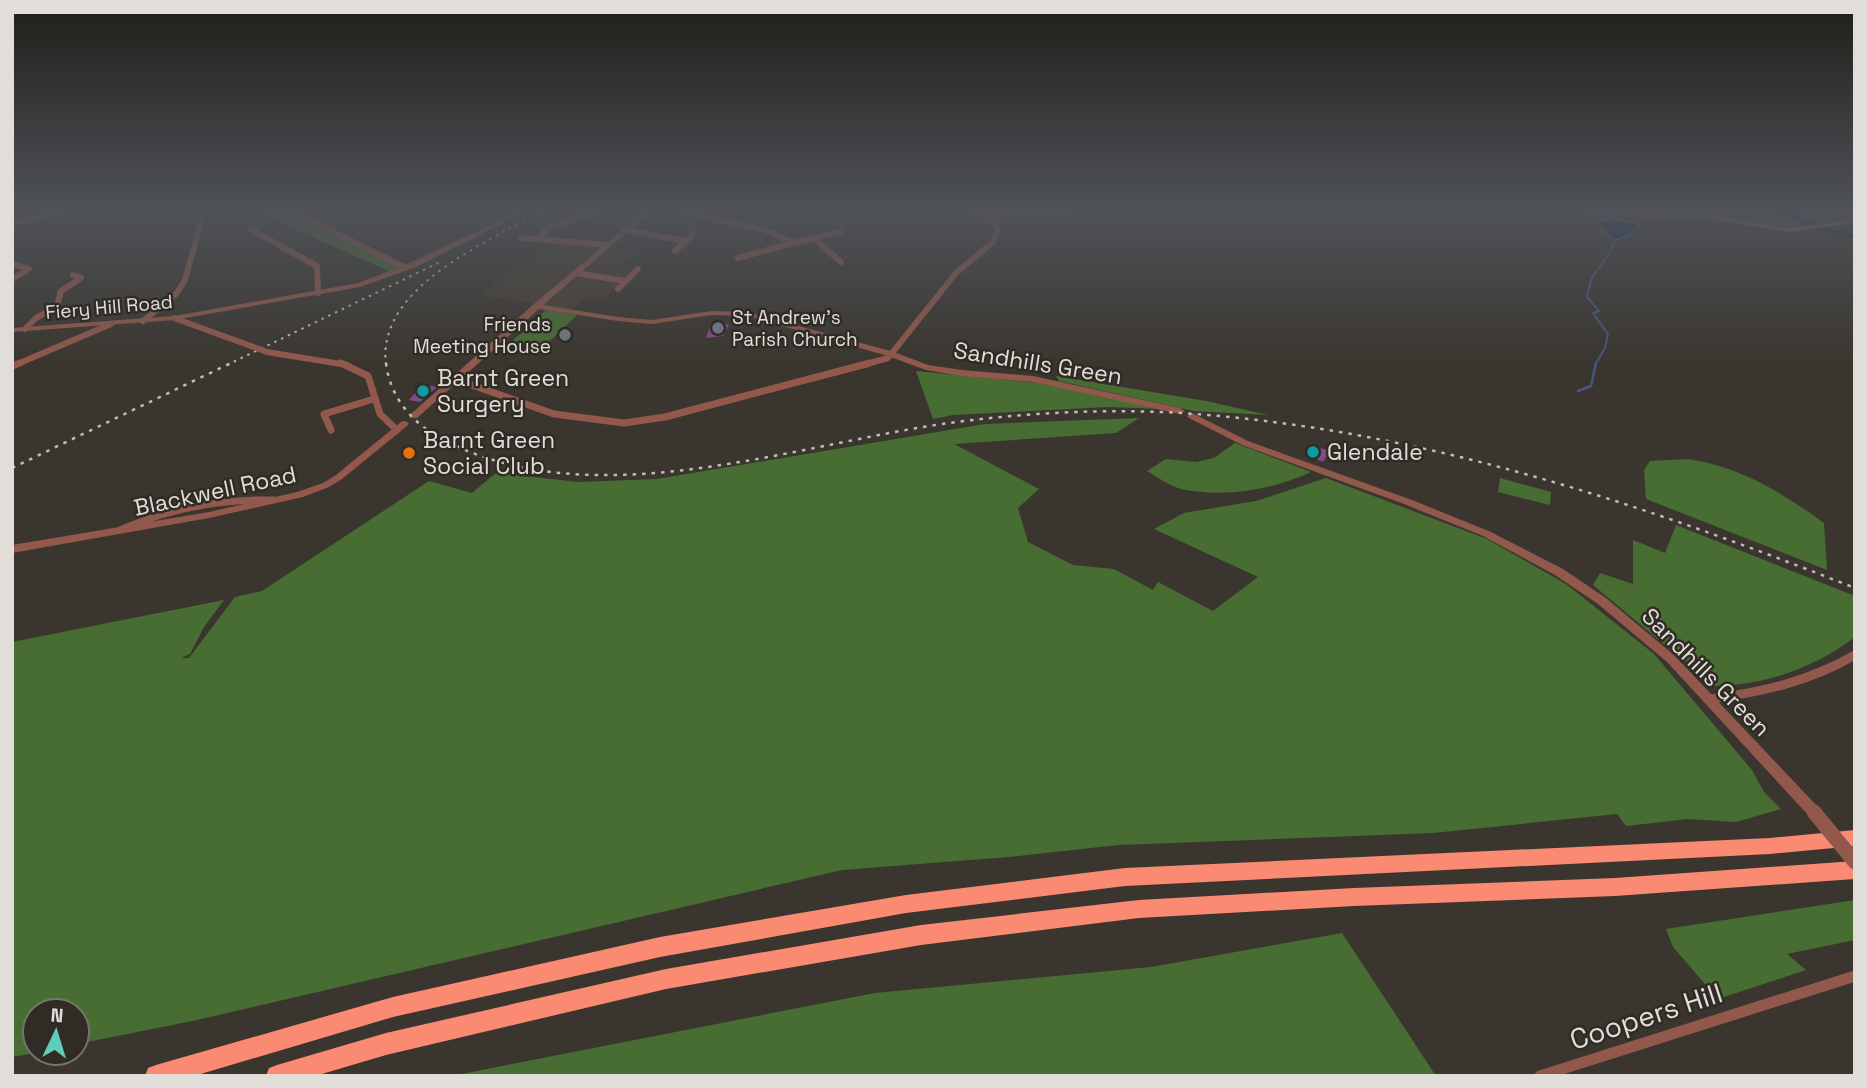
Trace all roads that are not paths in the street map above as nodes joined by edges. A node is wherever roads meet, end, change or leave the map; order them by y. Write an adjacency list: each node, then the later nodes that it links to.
1 (194, 262): 18 (street)
2 (309, 262): 15 (street)
3 (393, 262): 8 (street)
4 (419, 262): 8 (street, Fiery Hill Road)
5 (588, 262): 10 (street)
6 (969, 262): 22 (street)
7 (12, 264): 12 (street)
8 (406, 268): 15 (street, Fiery Hill Road)
9 (638, 269): 13 (street)
10 (575, 273): 13 (street); 16 (street)
11 (73, 275): 20 (street)
12 (12, 279)
13 (626, 281): 14 (street)
14 (618, 289)
15 (318, 293): 17 (street, Fiery Hill Road)
16 (537, 306): 22 (street, Sandhills Green); 24 (street)
17 (174, 318): 18 (street, Fiery Hill Road); 25 (street, bridge)
18 (144, 321): 19 (street, Fiery Hill Road)
19 (111, 324): 20 (street, Fiery Hill Road); 23 (street)
20 (25, 329): 21 (street, Fiery Hill Road)
21 (12, 330)
22 (891, 354): 24 (street); 26 (street, Sandhills Green)
23 (12, 366)
24 (455, 379): 27 (street)
25 (374, 399): 29 (street); 30 (street)
26 (1180, 411): 28 (street)
27 (414, 416)
28 (1192, 416): 33 (street, Sandhills Green)
29 (401, 427): 31 (street, Blackwell Road)
30 (331, 430)
31 (12, 548)
32 (1855, 655): 33 (street)
33 (1711, 699): 35 (street, Sandhills Green, bridge)
34 (1855, 838): 38 (highway)
35 (1855, 862)
36 (1855, 870): 39 (highway)
37 (1855, 976): 40 (street, Coopers Hill)
38 (156, 1076)
39 (276, 1076)
40 (1540, 1076)

